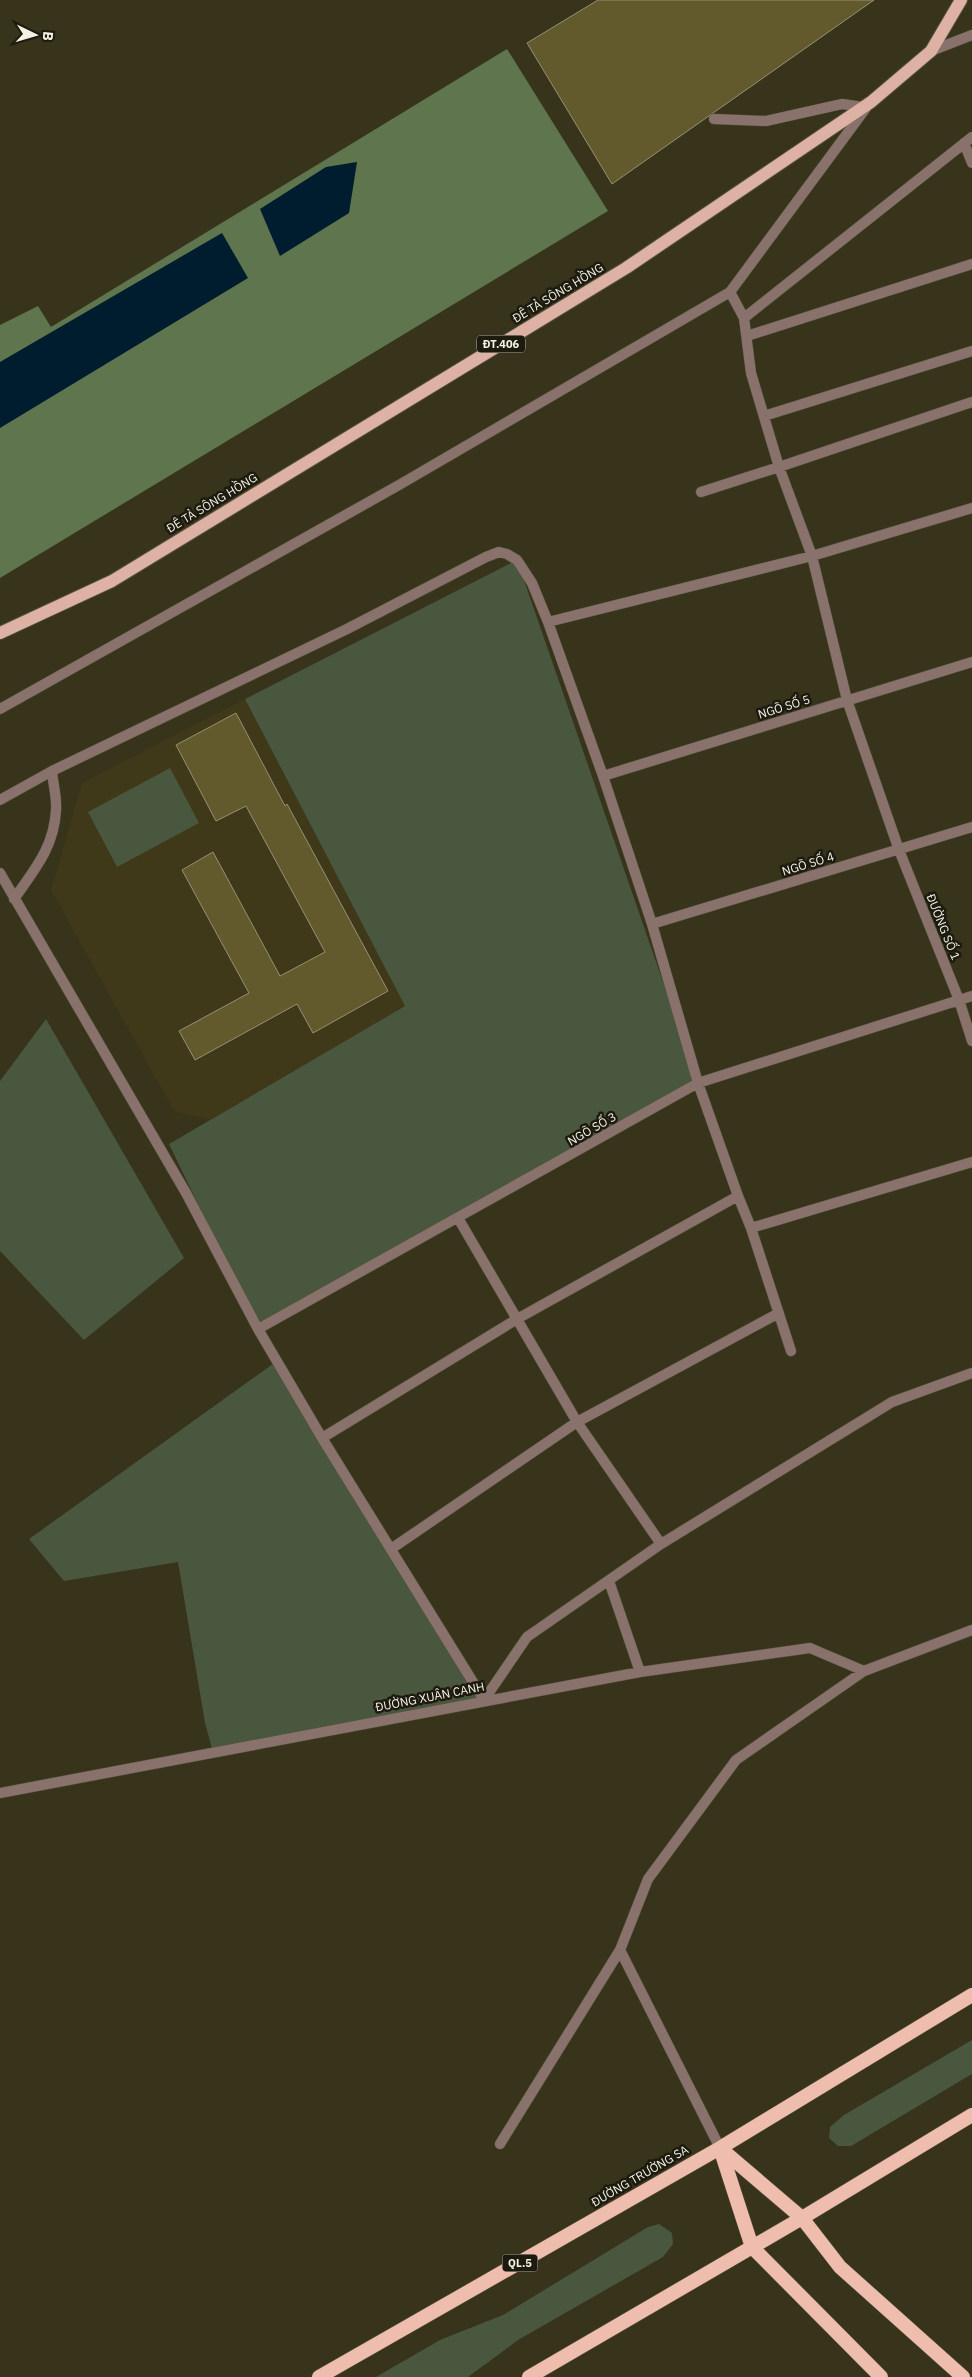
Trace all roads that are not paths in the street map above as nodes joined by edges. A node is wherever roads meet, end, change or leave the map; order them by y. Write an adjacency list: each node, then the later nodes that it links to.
1 (961, 0): 3 (main road, ĐÊ TẢ SÔNG HỒNG / ĐT.406)
2 (972, 35): 3 (street)
3 (931, 50): 4 (main road, ĐÊ TẢ SÔNG HỒNG / ĐT.406)
4 (867, 104): 5 (street); 9 (street); 20 (main road, ĐÊ TẢ SÔNG HỒNG / ĐT.406)
5 (714, 119)
6 (968, 140): 7 (street); 10 (street)
7 (972, 163)
8 (972, 264): 11 (street)
9 (730, 292): 10 (street, ĐƯỜNG SỐ 1); 23 (street)
10 (744, 318): 11 (street, ĐƯỜNG SỐ 1)
11 (747, 336): 14 (street, ĐƯỜNG SỐ 1)
12 (972, 351): 14 (street)
13 (972, 402): 15 (street)
14 (764, 416): 15 (street, ĐƯỜNG SỐ 1)
15 (780, 467): 16 (street); 18 (street, ĐƯỜNG SỐ 1)
16 (701, 492)
17 (972, 508): 18 (street)
18 (812, 556): 19 (street); 22 (street, ĐƯỜNG SỐ 1)
19 (548, 622): 24 (street); 25 (street)
20 (0, 634)
21 (972, 662): 22 (street, NGÕ SỐ 5)
22 (847, 700): 25 (street, NGÕ SỐ 5); 28 (street, ĐƯỜNG SỐ 1)
23 (0, 709)
24 (52, 771): 26 (street); 30 (street)
25 (603, 776): 31 (street)
26 (0, 800)
27 (972, 827): 28 (street, NGÕ SỐ 4)
28 (899, 850): 31 (street, NGÕ SỐ 4); 33 (street, ĐƯỜNG SỐ 1)
29 (0, 872): 30 (street)
30 (14, 899): 42 (street)
31 (652, 924): 35 (street)
32 (972, 996): 33 (street)
33 (959, 1000): 34 (street, ĐƯỜNG SỐ 1); 35 (street, NGÕ SỐ 3)
34 (972, 1041)
35 (698, 1083): 37 (street); 38 (street, NGÕ SỐ 3)
36 (972, 1162): 39 (street)
37 (738, 1196): 39 (street); 41 (street)
38 (458, 1218): 41 (street); 42 (street, NGÕ SỐ 3)
39 (751, 1228): 40 (street)
40 (779, 1313): 43 (street); 45 (street)
41 (517, 1319): 45 (street); 46 (street)
42 (258, 1329): 46 (street)
43 (791, 1351)
44 (972, 1373): 47 (street)
45 (577, 1422): 47 (street); 48 (street)
46 (322, 1438): 48 (street)
47 (661, 1544): 49 (street)
48 (391, 1549): 53 (street)
49 (609, 1581): 52 (street); 53 (street)
50 (972, 1630): 51 (street)
51 (864, 1671): 52 (street, ĐƯỜNG XUÂN CANH); 55 (street)
52 (640, 1672): 53 (street, ĐƯỜNG XUÂN CANH)
53 (484, 1700): 54 (street, ĐƯỜNG XUÂN CANH)
54 (0, 1793)
55 (620, 1950): 58 (street); 59 (street)
56 (972, 1995): 59 (highway, ĐƯỜNG TRƯỜNG SA / QL.5)
57 (972, 2115): 60 (highway)
58 (500, 2144)
59 (720, 2148): 60 (highway); 61 (highway); 62 (highway, ĐƯỜNG TRƯỜNG SA / QL.5)
60 (802, 2218): 61 (highway); 65 (highway)
61 (752, 2247): 63 (highway); 64 (highway)
62 (319, 2377)
63 (529, 2377)
64 (881, 2377)
65 (963, 2377)

